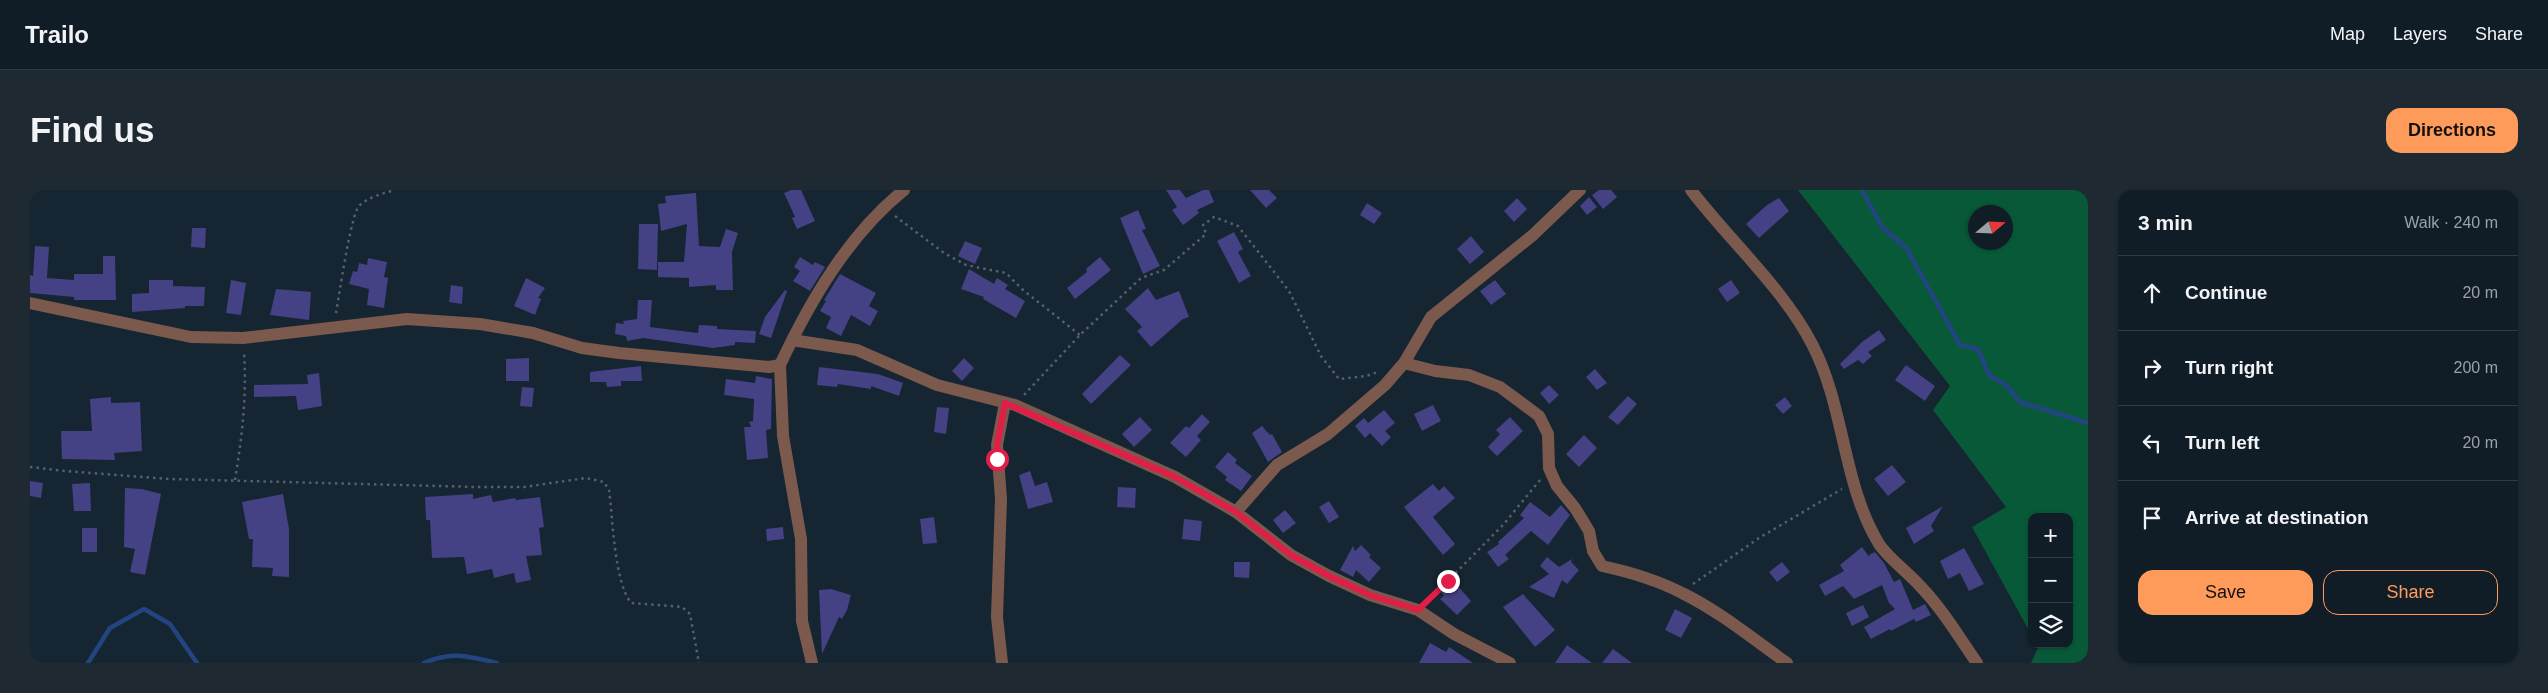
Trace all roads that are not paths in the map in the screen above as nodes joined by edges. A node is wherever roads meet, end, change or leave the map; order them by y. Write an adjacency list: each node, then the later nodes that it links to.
1 (904, 190): 5 (street)
2 (1580, 190): 6 (street)
3 (1691, 190): 14 (street)
4 (30, 303): 7 (street)
5 (792, 340): 7 (street); 8 (street)
6 (1404, 363): 9 (street); 13 (street)
7 (780, 365): 10 (street)
8 (1010, 404): 9 (street); 11 (street)
9 (1236, 512): 12 (street)
10 (812, 663)
11 (1002, 663)
12 (1510, 663)
13 (1788, 663)
14 (1977, 663)

